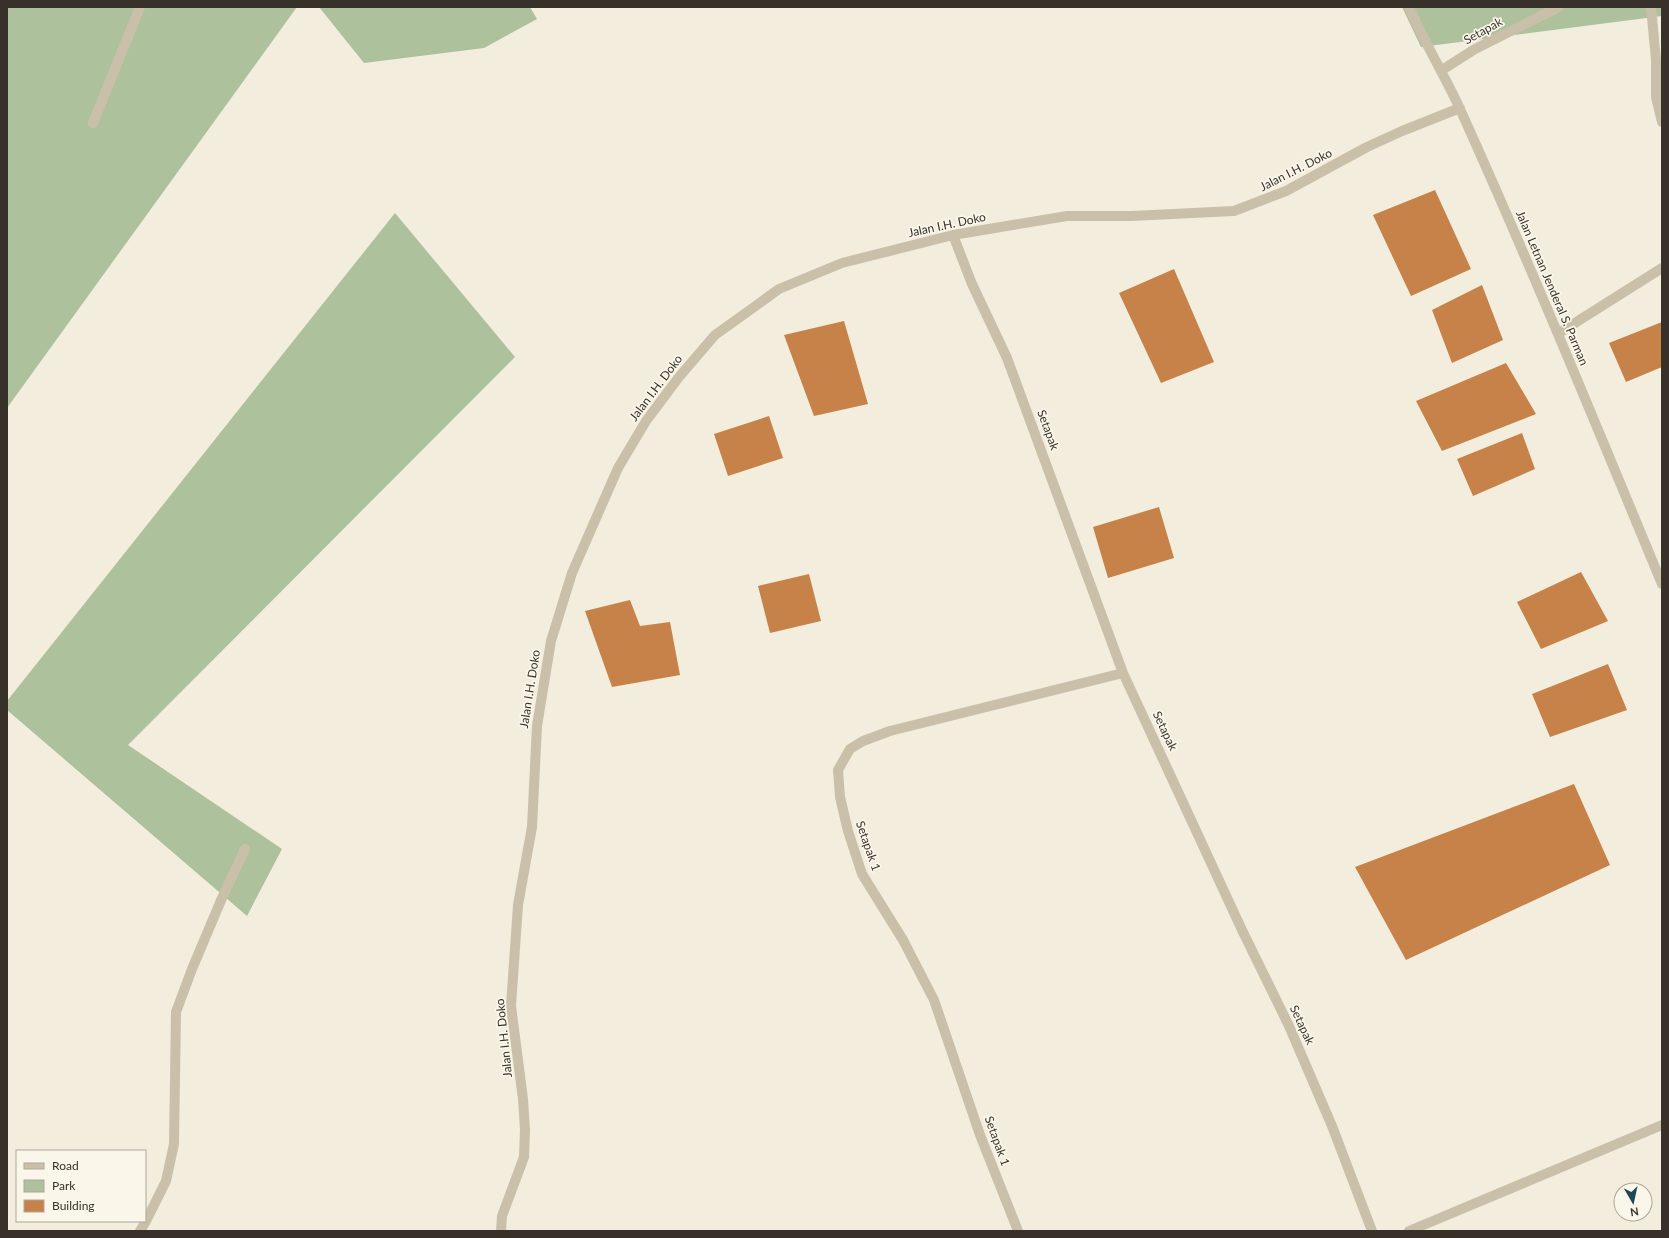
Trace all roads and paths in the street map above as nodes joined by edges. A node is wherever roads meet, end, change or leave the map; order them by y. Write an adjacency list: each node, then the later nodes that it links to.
1 (140, 7): 8 (street)
2 (1409, 7): 5 (street, Jalan Letnan Jenderal S. Parman)
3 (1560, 7): 5 (street, Setapak)
4 (1651, 7): 7 (street)
5 (1442, 70): 6 (street, Jalan Letnan Jenderal S. Parman)
6 (1460, 108): 9 (street, Jalan I.H. Doko); 11 (street, Jalan Letnan Jenderal S. Parman)
7 (1662, 122)
8 (93, 123)
9 (953, 235): 13 (street, Setapak); 19 (street, Jalan I.H. Doko)
10 (1662, 268): 11 (street)
11 (1559, 333): 12 (street, Jalan Letnan Jenderal S. Parman)
12 (1662, 584)
13 (1123, 673): 20 (street, Setapak 1); 21 (street, Setapak)
14 (244, 849): 16 (street)
15 (1662, 1125): 22 (street)
16 (146, 1221)
17 (145, 1222): 18 (street)
18 (140, 1231)
19 (501, 1231)
20 (1018, 1231)
21 (1372, 1231)
22 (1409, 1231)

